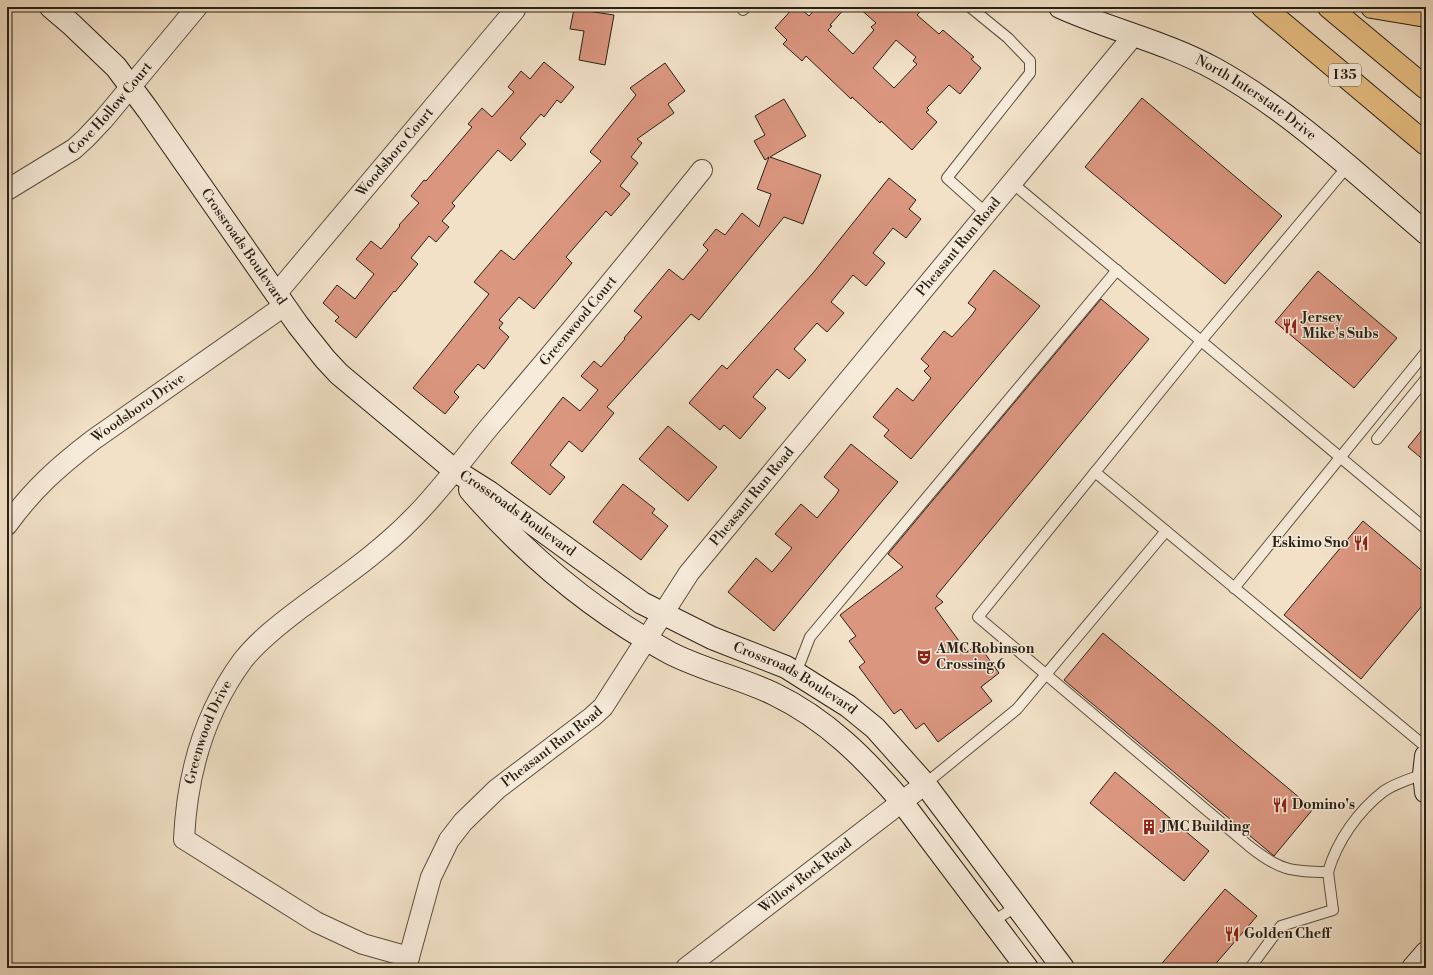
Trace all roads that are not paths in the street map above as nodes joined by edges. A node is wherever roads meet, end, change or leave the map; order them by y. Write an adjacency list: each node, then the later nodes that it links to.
1 (51, 7): 11 (street, Crossroads Boulevard)
2 (197, 7): 11 (street, Cove Hollow Court)
3 (970, 7): 18 (lane)
4 (1060, 7): 10 (street, North Interstate Drive)
5 (1263, 7): 13 (highway, I 35)
6 (1329, 7): 12 (highway)
7 (1372, 7): 9 (highway)
8 (515, 10): 21 (street, Woodsboro Court)
9 (1426, 16)
10 (1134, 35): 14 (street, North Interstate Drive); 16 (street, Pheasant Run Road)
11 (130, 86): 17 (street, Cove Hollow Court); 21 (street, Crossroads Boulevard)
12 (1426, 88)
13 (1426, 144)
14 (1347, 167): 19 (street, North Interstate Drive); 22 (lane)
15 (702, 170): 27 (street, Greenwood Court)
16 (1011, 182): 18 (street, Pheasant Run Road); 20 (lane)
17 (7, 190)
18 (986, 213): 33 (street, Pheasant Run Road)
19 (1426, 233)
20 (1117, 270): 22 (lane); 35 (lane)
21 (280, 300): 27 (street, Crossroads Boulevard); 29 (street, Woodsboro Drive)
22 (1201, 341): 26 (lane); 28 (lane)
23 (1426, 352): 26 (lane)
24 (1425, 380): 25 (lane)
25 (1378, 439)
26 (1340, 458): 30 (lane); 32 (lane)
27 (454, 470): 33 (street, Crossroads Boulevard); 34 (street, Crossroads Boulevard); 45 (street, Greenwood Drive)
28 (1095, 472): 31 (lane); 36 (lane)
29 (7, 525)
30 (1426, 529)
31 (1166, 531): 32 (lane); 36 (lane)
32 (1234, 588): 37 (lane)
33 (664, 613): 34 (street, Pheasant Run Road); 35 (street, Crossroads Boulevard)
34 (648, 639): 40 (street, Crossroads Boulevard); 45 (street, Pheasant Run Road)
35 (796, 673): 39 (street, Crossroads Boulevard)
36 (1046, 676): 39 (lane); 41 (lane)
37 (1426, 747)
38 (1425, 774): 41 (lane)
39 (925, 784): 40 (street, Willow Rock Road); 42 (street, Crossroads Boulevard)
40 (902, 802): 43 (street, Crossroads Boulevard); 46 (street, Willow Rock Road)
41 (1328, 872): 49 (lane)
42 (1017, 906): 43 (lane); 48 (street, Crossroads Boulevard)
43 (992, 922): 47 (street, Crossroads Boulevard)
44 (1426, 952): 50 (street)
45 (407, 963)
46 (686, 968)
47 (1027, 968)
48 (1063, 968)
49 (1250, 968)
50 (1413, 968)

